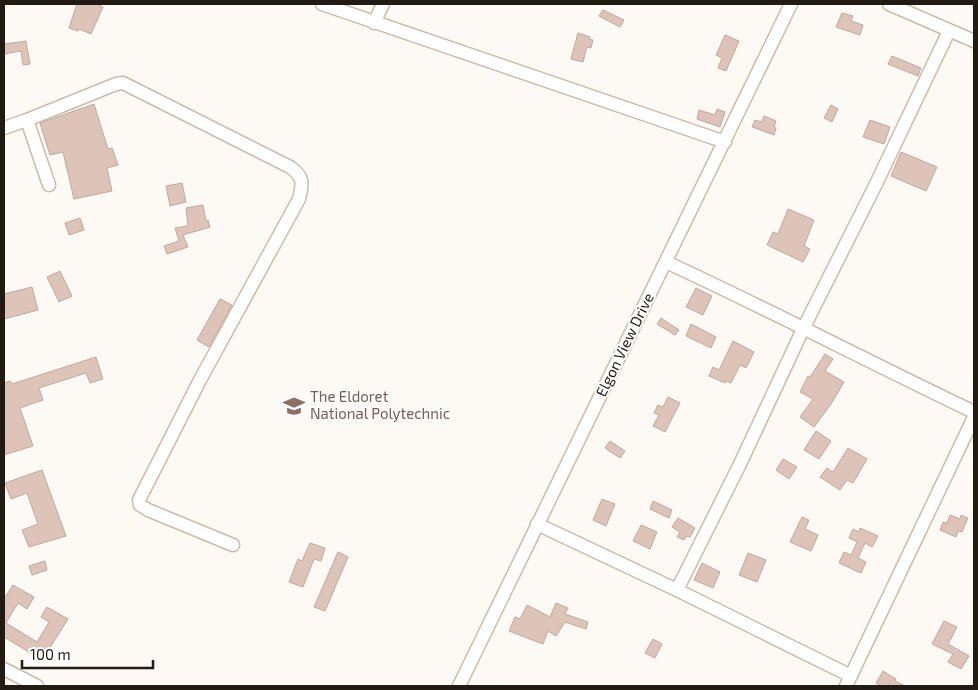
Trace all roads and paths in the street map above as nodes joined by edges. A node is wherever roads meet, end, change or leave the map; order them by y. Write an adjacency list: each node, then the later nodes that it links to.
1 (322, 4): 5 (street)
2 (383, 4): 5 (street)
3 (791, 4): 10 (street, Elgon View Drive)
4 (889, 4): 6 (street)
5 (374, 22): 10 (street)
6 (950, 31): 7 (street); 13 (street)
7 (974, 42)
8 (27, 120): 9 (street); 11 (street); 17 (street)
9 (4, 128)
10 (725, 142): 12 (street, Elgon View Drive)
11 (49, 186)
12 (666, 262): 13 (street); 16 (street, Elgon View Drive)
13 (804, 327): 14 (street); 18 (street)
14 (974, 412)
15 (974, 418): 20 (street)
16 (537, 524): 18 (street); 22 (street, Elgon View Drive)
17 (233, 545)
18 (677, 590): 20 (street)
19 (4, 670): 21 (street)
20 (849, 681)
21 (37, 686)
22 (459, 686)

